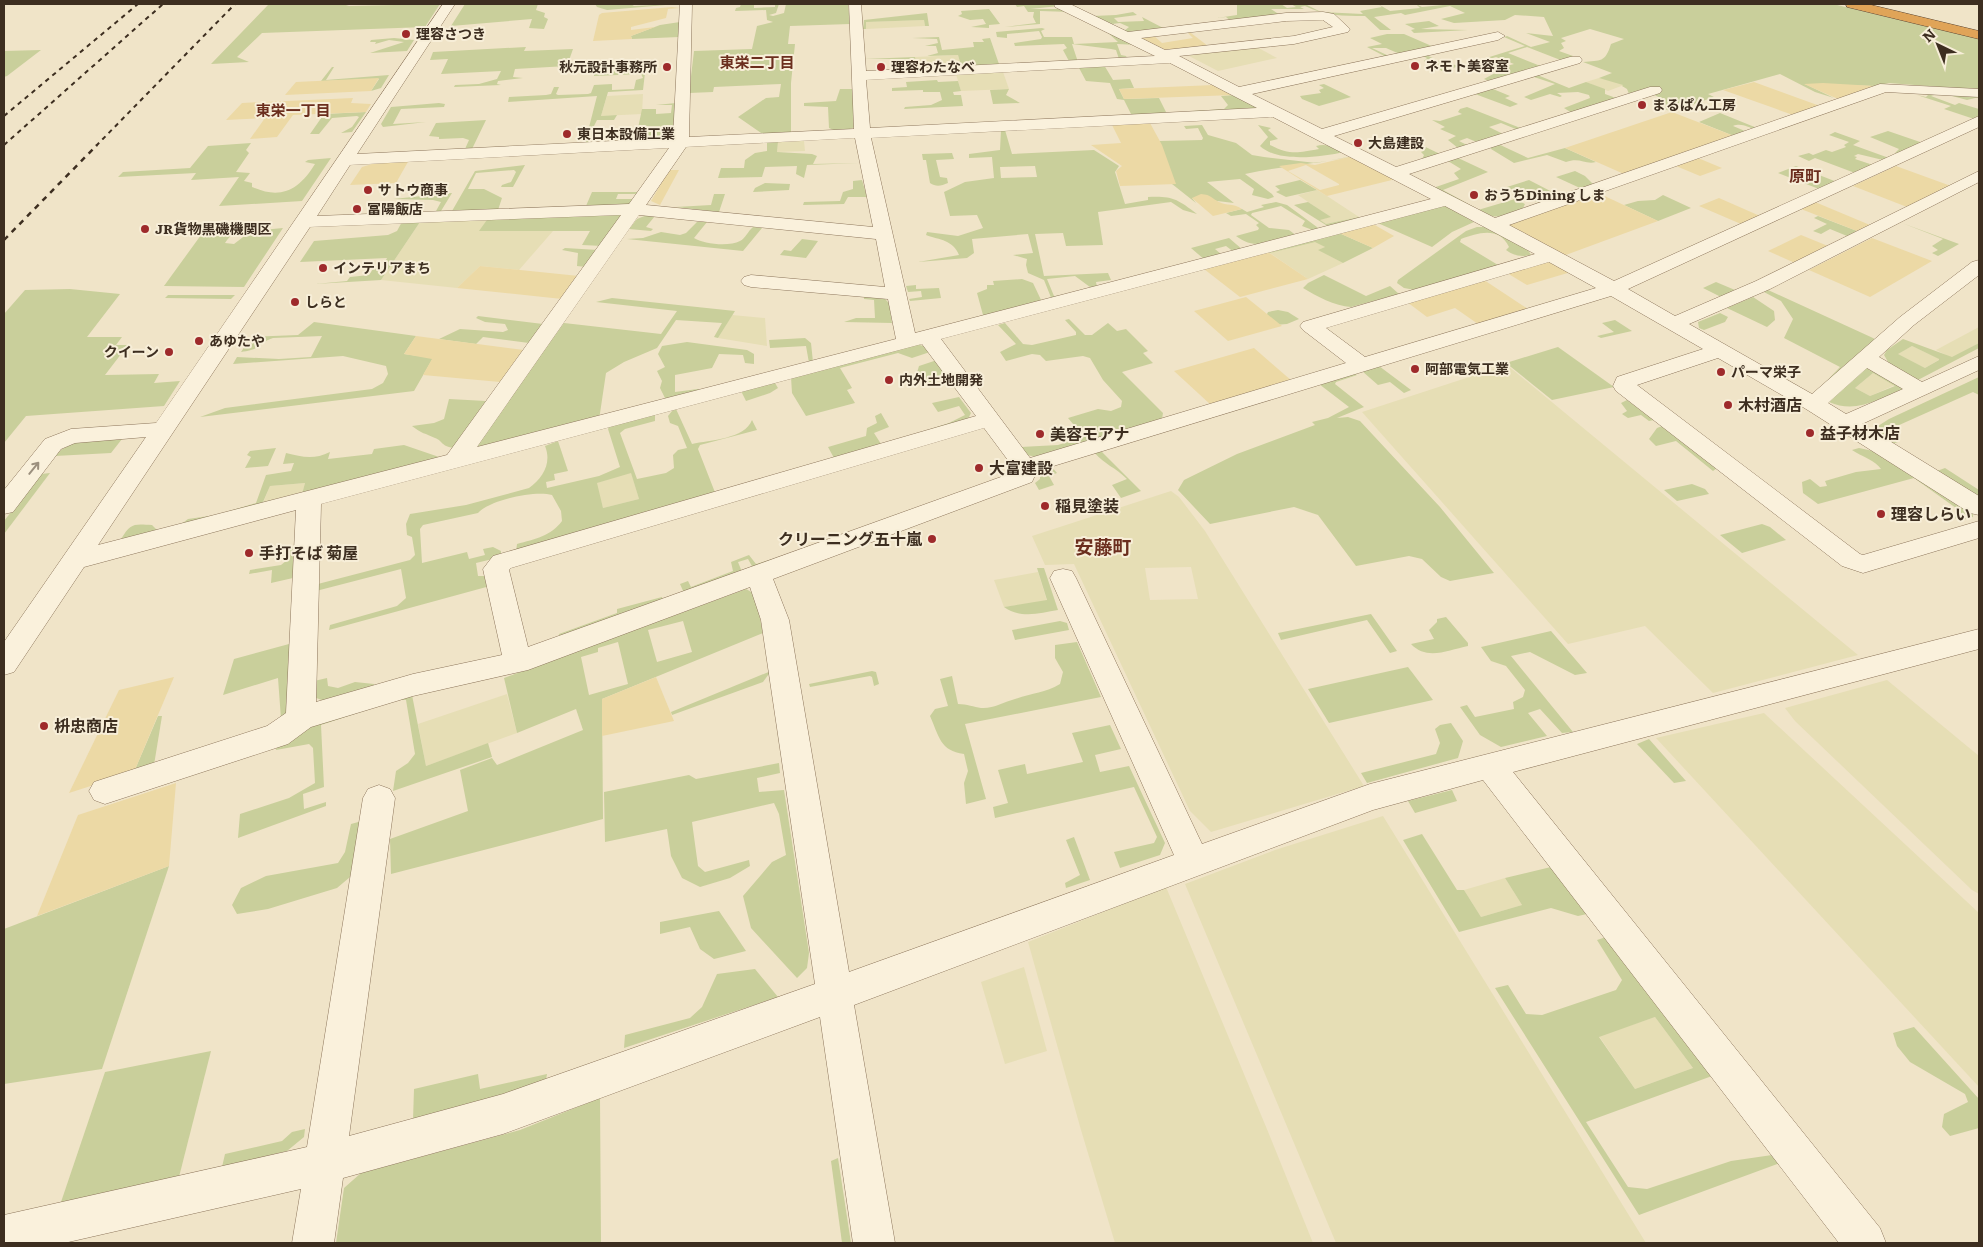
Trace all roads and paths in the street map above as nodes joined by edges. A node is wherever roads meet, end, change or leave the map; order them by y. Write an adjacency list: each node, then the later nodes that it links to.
1 (449, 4): 23 (street)
2 (686, 4): 3 (street); 22 (street)
3 (695, 4)
4 (855, 4): 14 (street)
5 (1060, 4): 10 (street)
6 (1852, 4): 9 (highway)
7 (1885, 4): 8 (highway)
8 (1979, 26)
9 (1979, 35)
10 (1127, 36): 12 (street); 12 (street)
11 (1498, 36): 16 (street)
12 (1168, 56): 14 (street); 16 (street)
13 (1575, 60): 21 (street)
14 (858, 76): 20 (street)
15 (1655, 90): 24 (street)
16 (1238, 92): 18 (street)
17 (1979, 93): 29 (street)
18 (1276, 112): 20 (street); 21 (street)
19 (1979, 121): 34 (street)
20 (862, 133): 22 (street); 30 (street)
21 (1320, 135): 24 (street)
22 (681, 142): 23 (street); 27 (street)
23 (346, 160): 28 (street)
24 (1394, 173): 26 (street)
25 (1979, 176): 36 (street)
26 (1447, 200): 29 (street); 37 (street)
27 (635, 209): 28 (street); 30 (street); 47 (street)
28 (304, 222): 46 (street)
29 (1494, 224): 31 (street)
30 (885, 234): 35 (street)
31 (1551, 255): 34 (street); 41 (street)
32 (1979, 266): 39 (street)
33 (751, 281): 35 (street)
34 (1613, 289): 36 (street); 41 (street)
35 (896, 294): 37 (street)
36 (1675, 323): 38 (street)
37 (916, 340): 44 (street); 47 (street)
38 (1722, 350): 43 (street); 52 (street)
39 (1866, 358): 42 (street); 43 (street)
40 (1979, 362): 42 (street)
41 (1362, 365): 48 (street)
42 (1920, 390): 45 (street)
43 (1814, 404): 45 (street)
44 (988, 419): 48 (street); 58 (street)
45 (1844, 423): 51 (street)
46 (163, 429): 50 (street, one-way to 46); 53 (street)
47 (455, 462): 49 (street)
48 (1025, 467): 54 (street)
49 (309, 500): 53 (street); 60 (street)
50 (4, 506)
51 (1979, 507)
52 (1979, 529)
53 (75, 560): 56 (street)
54 (760, 575): 58 (street); 65 (street)
55 (1063, 578): 64 (street)
56 (16, 627): 59 (street)
57 (1979, 639): 61 (street)
58 (518, 662): 60 (street)
59 (4, 664)
60 (300, 718): 62 (street)
61 (1490, 766): 64 (street); 70 (street)
62 (105, 791)
63 (379, 798): 66 (street)
64 (1192, 861): 65 (street)
65 (836, 994): 66 (street); 69 (street)
66 (325, 1163): 67 (street); 68 (street)
67 (4, 1236)
68 (313, 1243)
69 (874, 1243)
70 (1866, 1243)

